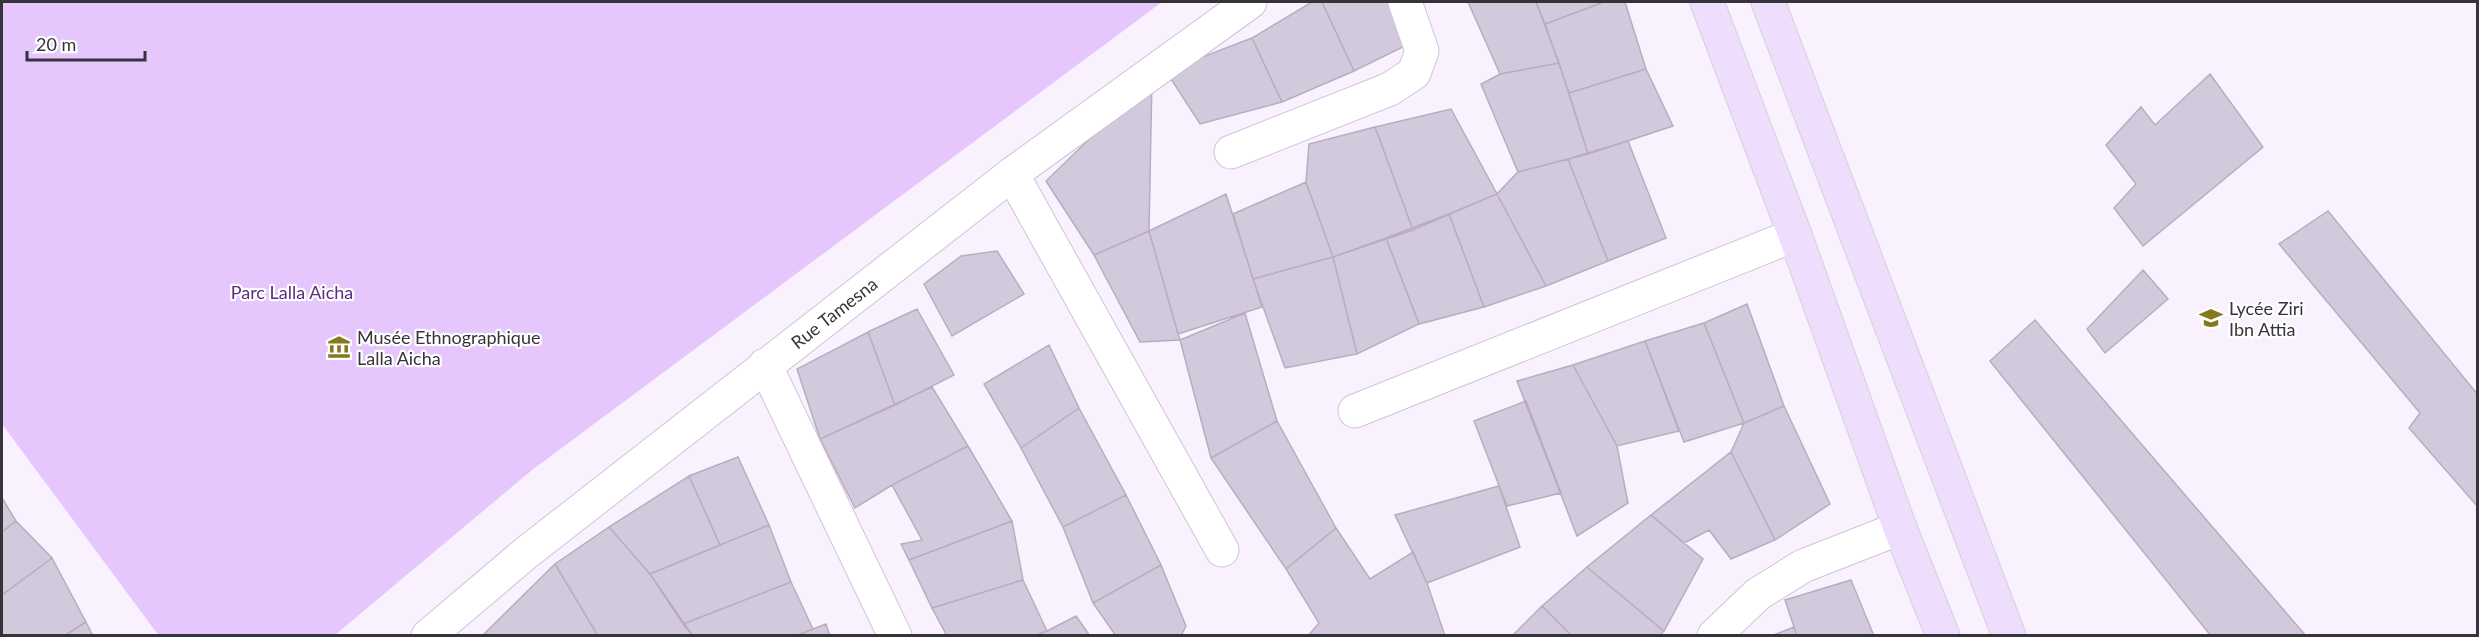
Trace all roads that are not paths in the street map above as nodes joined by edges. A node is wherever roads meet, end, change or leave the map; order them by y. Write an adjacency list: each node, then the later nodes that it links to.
1 (1250, 2): 6 (street, Rue Tamesna)
2 (1405, 2): 5 (street)
3 (1707, 2): 7 (main road)
4 (1768, 2): 16 (main road)
5 (1231, 152)
6 (1012, 174): 8 (street, Rue Tamesna); 11 (street)
7 (1795, 235): 9 (street); 10 (main road)
8 (765, 365): 12 (street, Rue Tamesna); 13 (street)
9 (1354, 411)
10 (1900, 528): 14 (street); 15 (main road)
11 (1222, 550)
12 (428, 636)
13 (895, 636)
14 (1714, 636)
15 (1943, 636)
16 (2009, 636)

